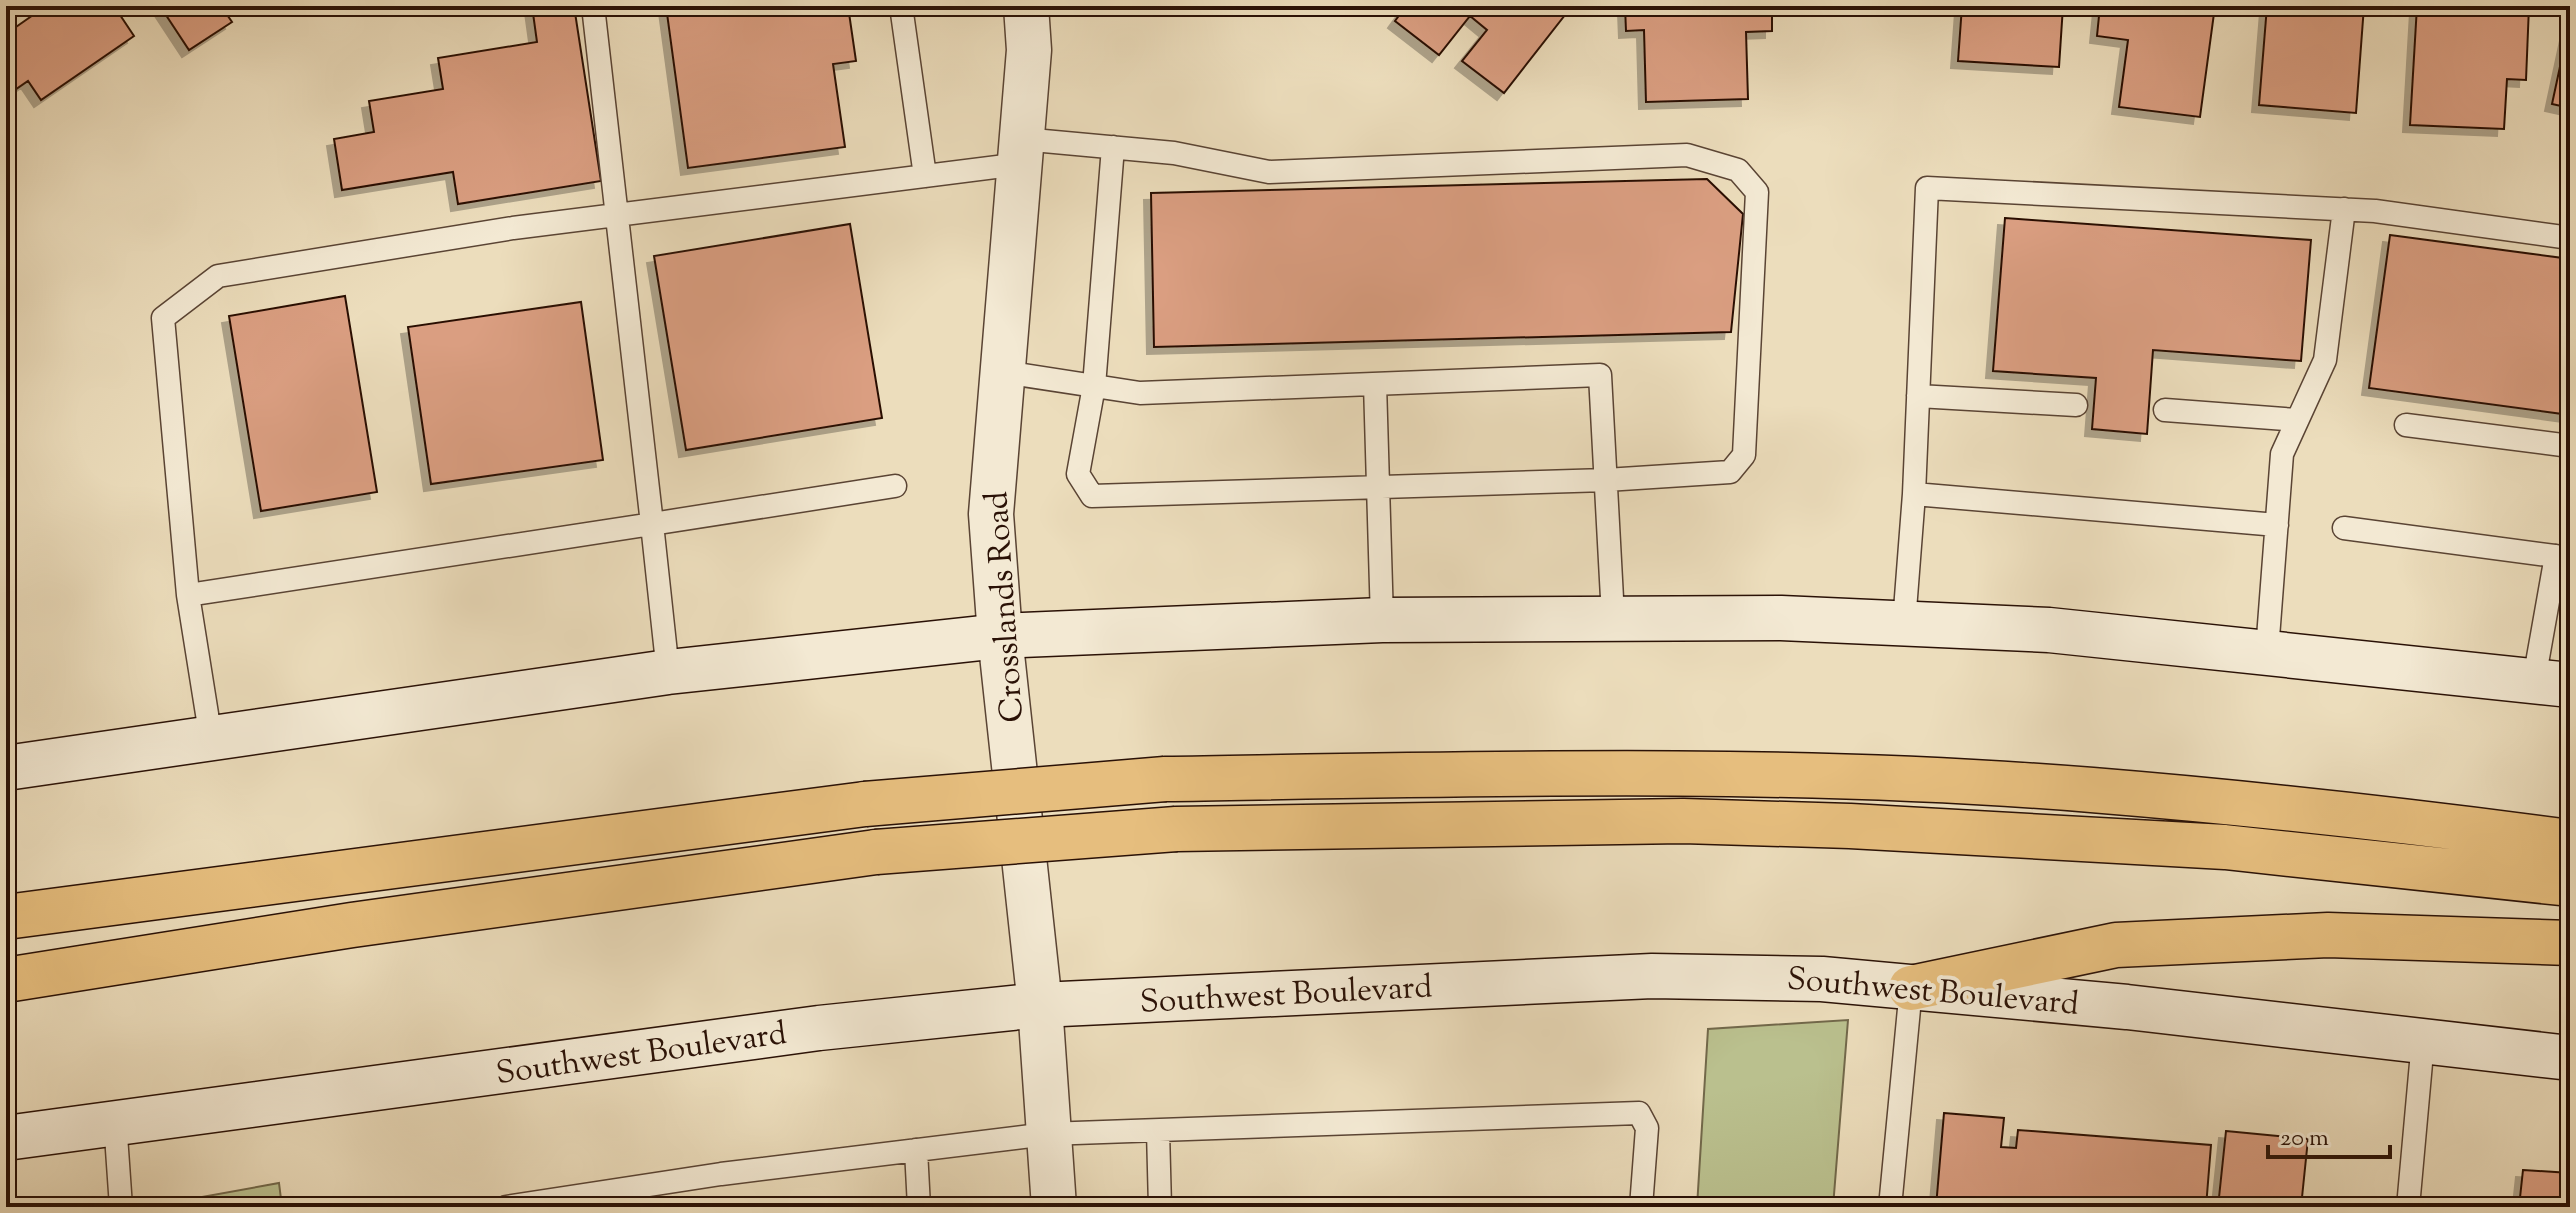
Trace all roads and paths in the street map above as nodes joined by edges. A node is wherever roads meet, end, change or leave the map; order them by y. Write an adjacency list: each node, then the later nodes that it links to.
1 (593, 6): 8 (lane)
2 (901, 6): 6 (lane)
3 (1026, 6): 5 (main road, Crosslands Road)
4 (1113, 147): 5 (lane); 12 (lane); 19 (lane)
5 (1021, 152): 6 (lane); 10 (main road, Crosslands Road)
6 (925, 176): 8 (lane)
7 (2344, 209): 9 (lane); 13 (lane); 16 (lane)
8 (615, 215): 23 (lane); 27 (lane)
9 (2570, 238)
10 (1003, 372): 12 (lane); 31 (main road, Crosslands Road)
11 (1375, 384): 12 (lane); 19 (lane); 21 (lane)
12 (1094, 386): 21 (lane)
13 (1918, 396): 14 (lane); 22 (lane)
14 (2076, 405)
15 (2165, 410): 16 (lane)
16 (2297, 420): 24 (lane)
17 (2406, 425): 18 (lane)
18 (2570, 446)
19 (1606, 480): 21 (lane); 28 (lane)
20 (895, 486): 23 (lane)
21 (1380, 488): 29 (lane)
22 (1914, 494): 24 (lane); 30 (lane)
23 (652, 524): 27 (lane); 33 (lane)
24 (2277, 525): 32 (lane)
25 (2344, 528): 26 (lane)
26 (2563, 557): 34 (lane)
27 (188, 595): 35 (lane)
28 (1613, 617): 29 (main road); 30 (main road)
29 (1382, 620): 31 (main road)
30 (1904, 623): 32 (main road)
31 (1000, 636): 33 (main road); 43 (main road, Crosslands Road)
32 (2267, 651): 34 (main road)
33 (668, 672): 35 (main road)
34 (2552, 683)
35 (211, 739): 36 (main road)
36 (6, 768)
37 (2570, 842): 39 (highway, bridge)
38 (2570, 884): 41 (highway, bridge)
39 (6, 917)
40 (2570, 943): 42 (highway)
41 (6, 980)
42 (1911, 988): 43 (main road, Southwest Boulevard); 44 (main road, Southwest Boulevard); 57 (lane)
43 (1040, 1005): 46 (main road, Southwest Boulevard); 48 (main road, Crosslands Road)
44 (2423, 1041): 45 (main road, Southwest Boulevard); 58 (lane)
45 (2570, 1058)
46 (115, 1121): 49 (main road, Southwest Boulevard); 51 (lane)
47 (1158, 1131): 48 (lane); 55 (lane); 56 (lane)
48 (1047, 1134): 50 (lane); 54 (main road, Crosslands Road)
49 (6, 1138)
50 (916, 1150): 52 (lane); 53 (lane)
51 (121, 1207)
52 (506, 1207)
53 (919, 1207)
54 (1054, 1207)
55 (1160, 1207)
56 (1641, 1207)
57 (1890, 1207)
58 (2408, 1207)

